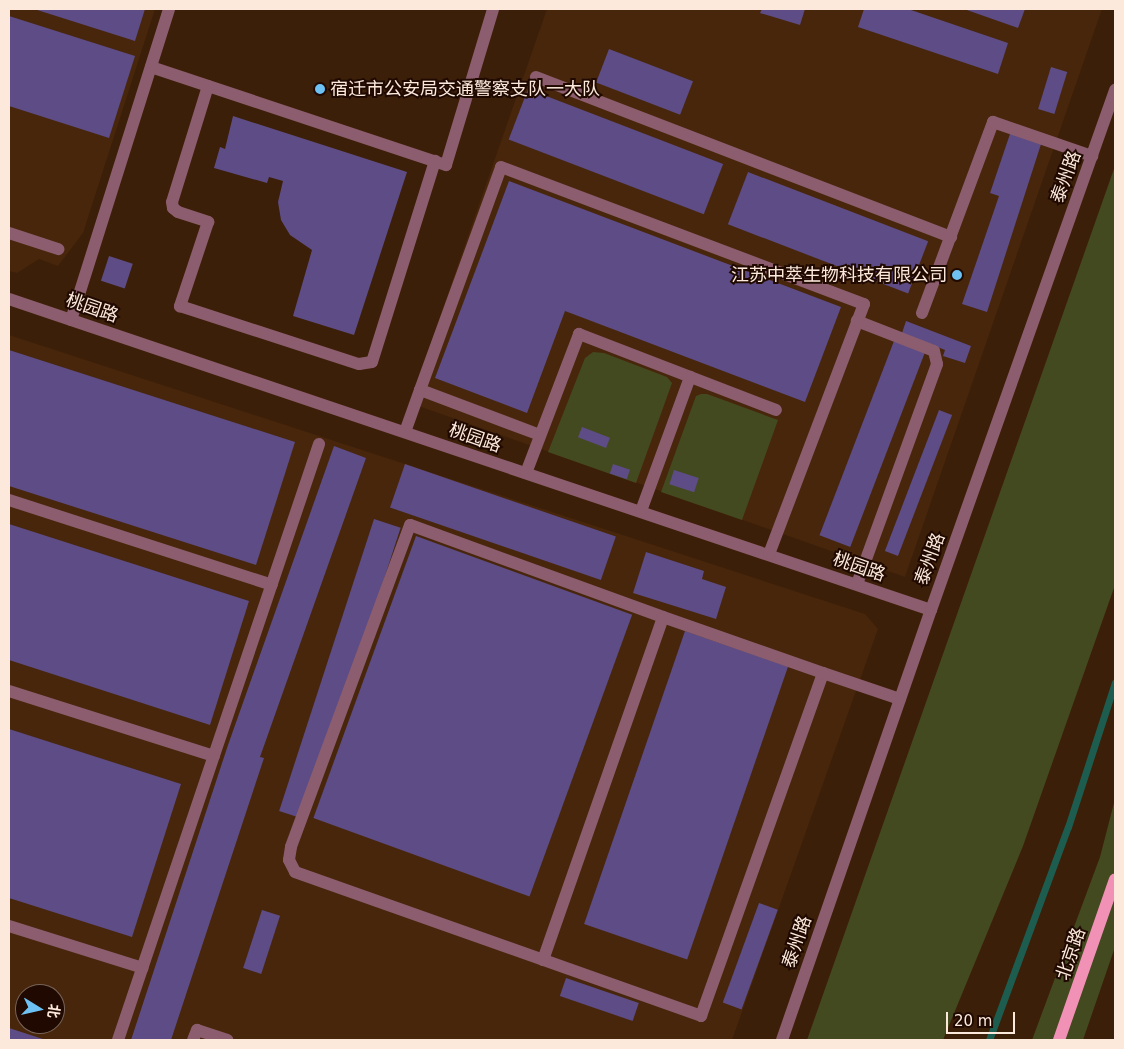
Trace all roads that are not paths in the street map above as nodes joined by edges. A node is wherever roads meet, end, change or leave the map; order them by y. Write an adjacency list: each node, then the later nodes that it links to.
1 (169, 9): 3 (street)
2 (492, 9): 8 (street)
3 (151, 67): 5 (street); 14 (street)
4 (536, 78): 10 (street)
5 (208, 86): 8 (street); 8 (street)
6 (1115, 90): 7 (street, 泰州路)
7 (1092, 156): 10 (street); 28 (street, 泰州路)
8 (435, 161)
9 (9, 233): 11 (street)
10 (951, 237): 13 (street)
11 (58, 249)
12 (9, 299): 14 (street, 桃园路)
13 (922, 312)
14 (71, 320): 19 (street, 桃园路)
15 (857, 320): 17 (street); 25 (street); 26 (street)
16 (690, 377): 18 (street); 20 (street); 24 (street)
17 (420, 390): 19 (street); 20 (street)
18 (776, 410)
19 (405, 432): 22 (street, 桃园路)
20 (540, 435): 22 (street)
21 (319, 444): 27 (street)
22 (526, 473): 24 (street, 桃园路)
23 (9, 500): 27 (street)
24 (641, 511): 25 (street, 桃园路)
25 (769, 554): 26 (street, 桃园路)
26 (857, 584): 28 (street, 桃园路)
27 (272, 585): 33 (street)
28 (931, 610): 32 (street, 泰州路)
29 (663, 617): 30 (street); 36 (street); 36 (street)
30 (823, 673): 32 (street); 36 (street)
31 (9, 691): 33 (street)
32 (900, 699): 41 (street, 泰州路)
33 (214, 756): 37 (street)
34 (1115, 879): 42 (main road, 北京路)
35 (9, 926): 37 (street)
36 (543, 960)
37 (143, 968): 38 (street)
38 (118, 1040)
39 (193, 1040): 40 (street)
40 (227, 1040)
41 (782, 1040)
42 (1059, 1040)

